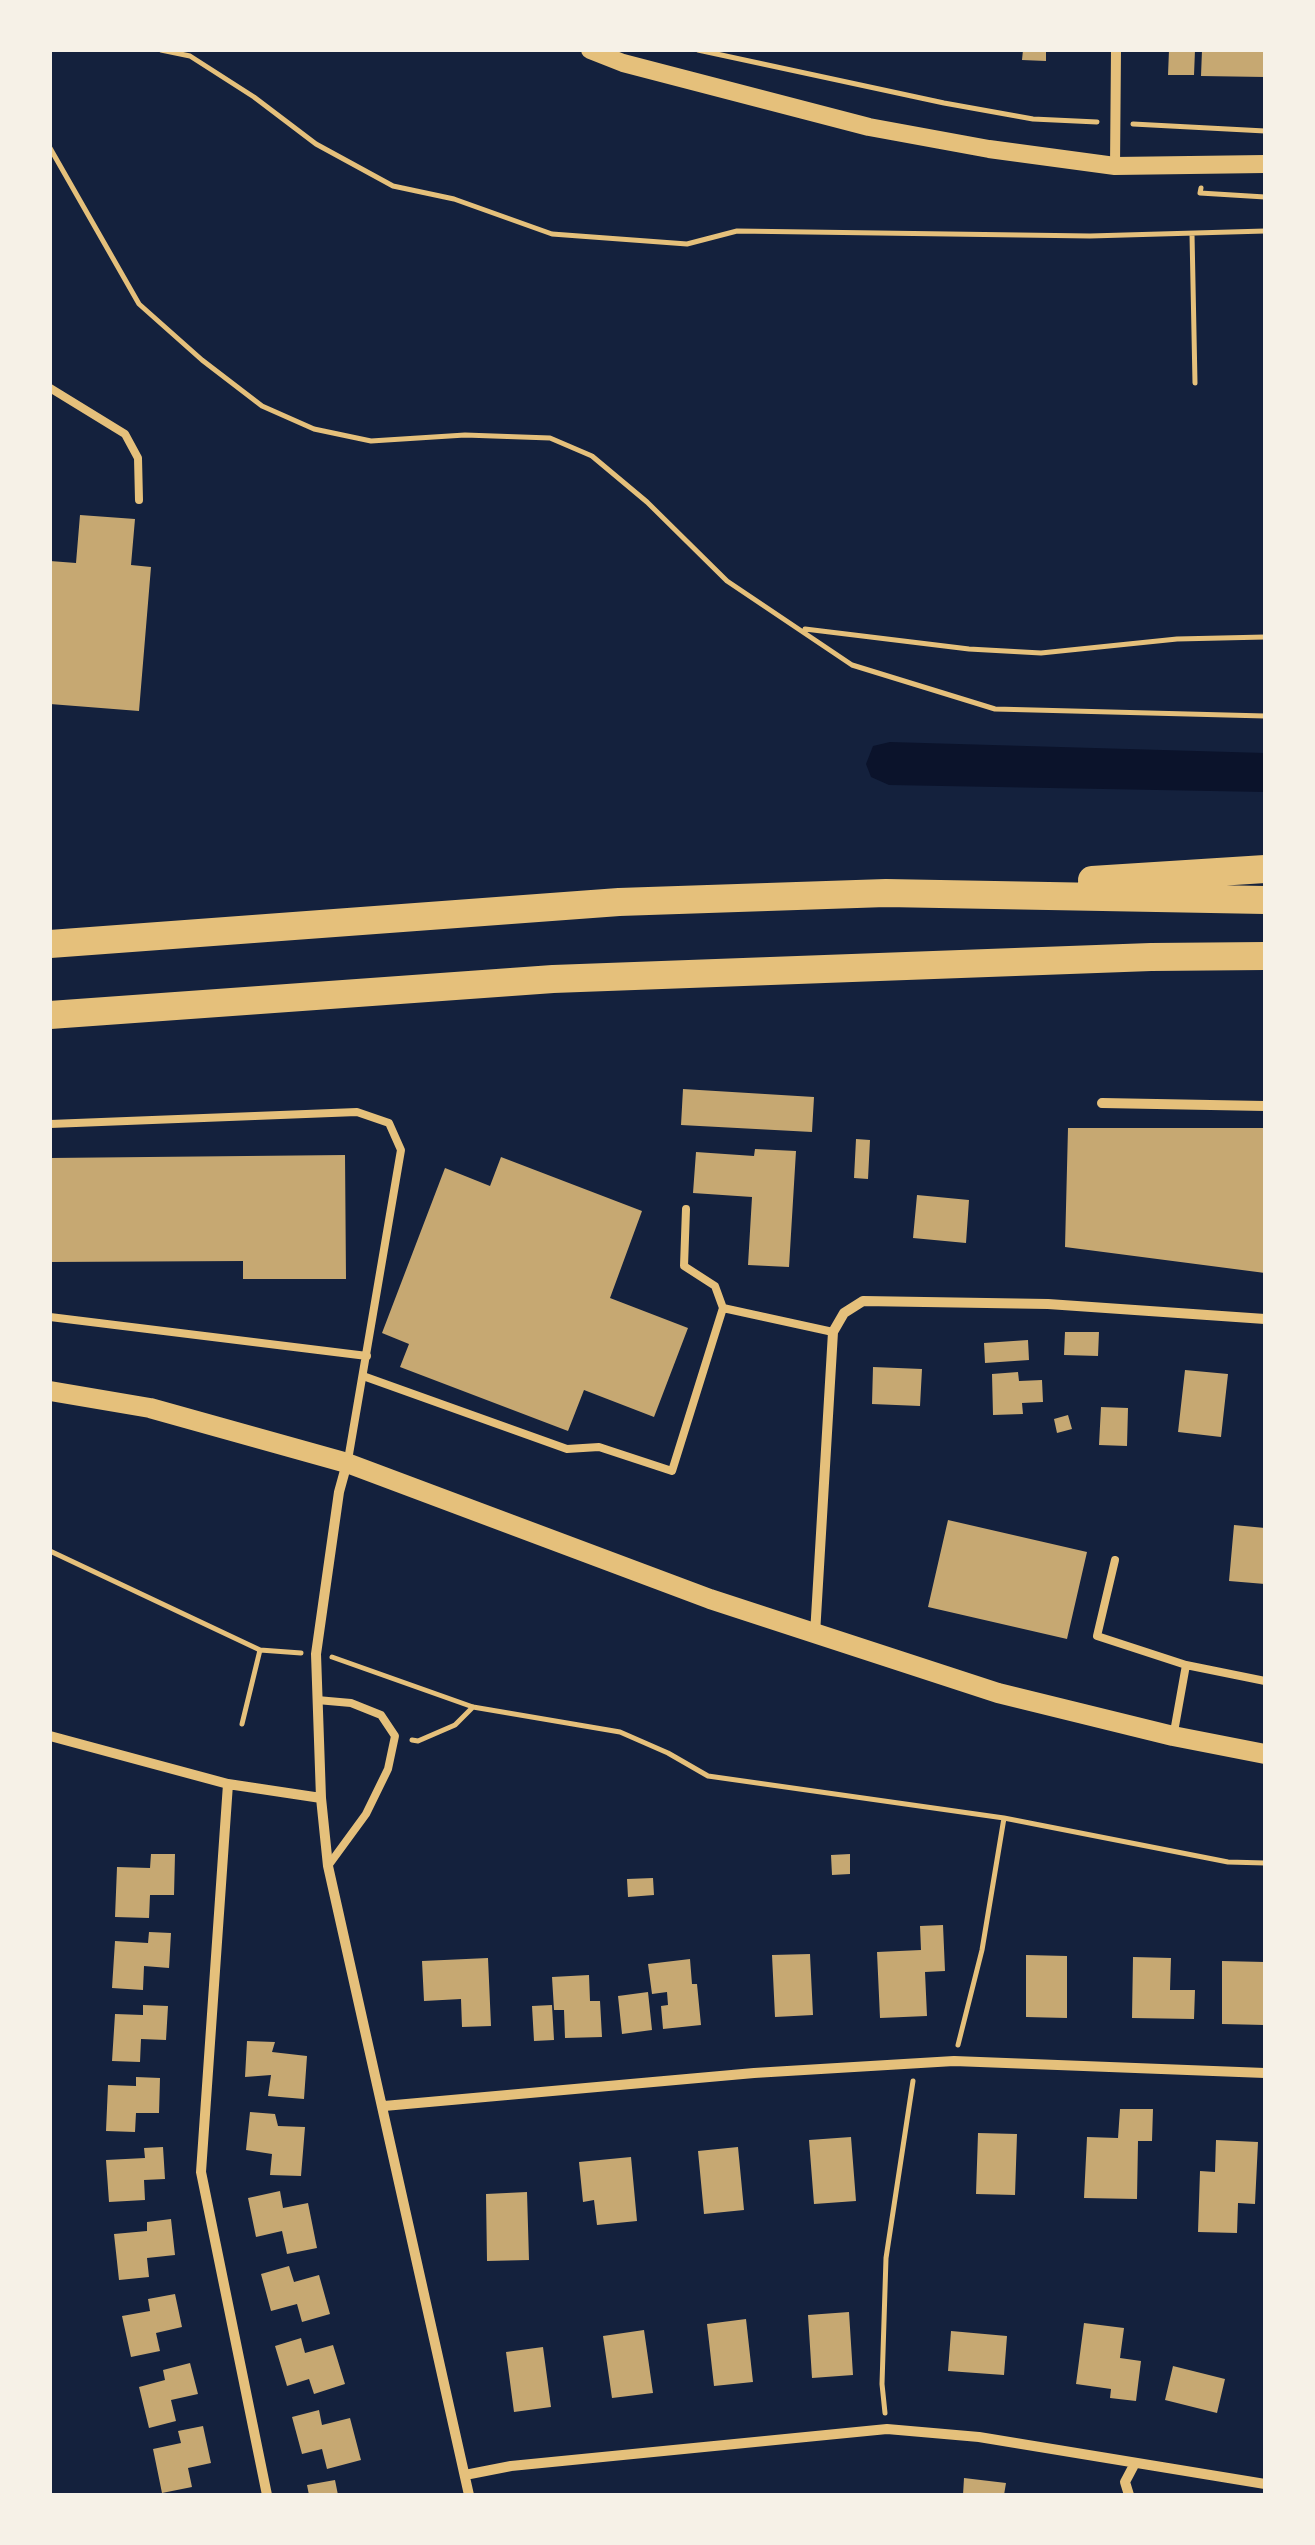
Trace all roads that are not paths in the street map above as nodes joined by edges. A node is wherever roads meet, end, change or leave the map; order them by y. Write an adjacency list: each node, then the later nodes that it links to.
1 (590, 50): 4 (street)
2 (1116, 50): 4 (street)
3 (1265, 164): 4 (street)
4 (1114, 166)
5 (50, 388): 6 (lane)
6 (139, 500)
7 (1265, 869): 8 (highway)
8 (886, 893): 9 (highway); 10 (highway)
9 (1265, 900)
10 (50, 944)
11 (1265, 956): 12 (highway)
12 (1151, 957): 13 (highway); 14 (highway)
13 (1265, 964)
14 (50, 1015)
15 (1102, 1103): 16 (street)
16 (1265, 1106)
17 (50, 1124): 23 (lane)
18 (686, 1209): 19 (lane)
19 (723, 1308): 22 (lane); 24 (lane)
20 (50, 1317): 23 (lane)
21 (1265, 1319): 22 (street)
22 (833, 1332): 28 (street)
23 (367, 1356): 24 (lane)
24 (363, 1376): 26 (lane)
25 (50, 1391): 26 (main road)
26 (348, 1463): 28 (main road); 31 (street)
27 (1115, 1560): 29 (lane)
28 (815, 1636): 33 (main road)
29 (1186, 1665): 30 (lane); 33 (lane)
30 (1265, 1681)
31 (316, 1700): 36 (street); 37 (lane)
32 (50, 1736): 35 (street)
33 (1173, 1736): 34 (main road)
34 (1265, 1754)
35 (228, 1784): 36 (street); 43 (street)
36 (321, 1798): 37 (street)
37 (328, 1866): 39 (street)
38 (1265, 2073): 39 (street)
39 (384, 2106): 41 (street)
40 (1134, 2464): 41 (street); 42 (street); 45 (street)
41 (465, 2475): 44 (street)
42 (1265, 2484)
43 (267, 2495)
44 (469, 2495)
45 (1129, 2495)

